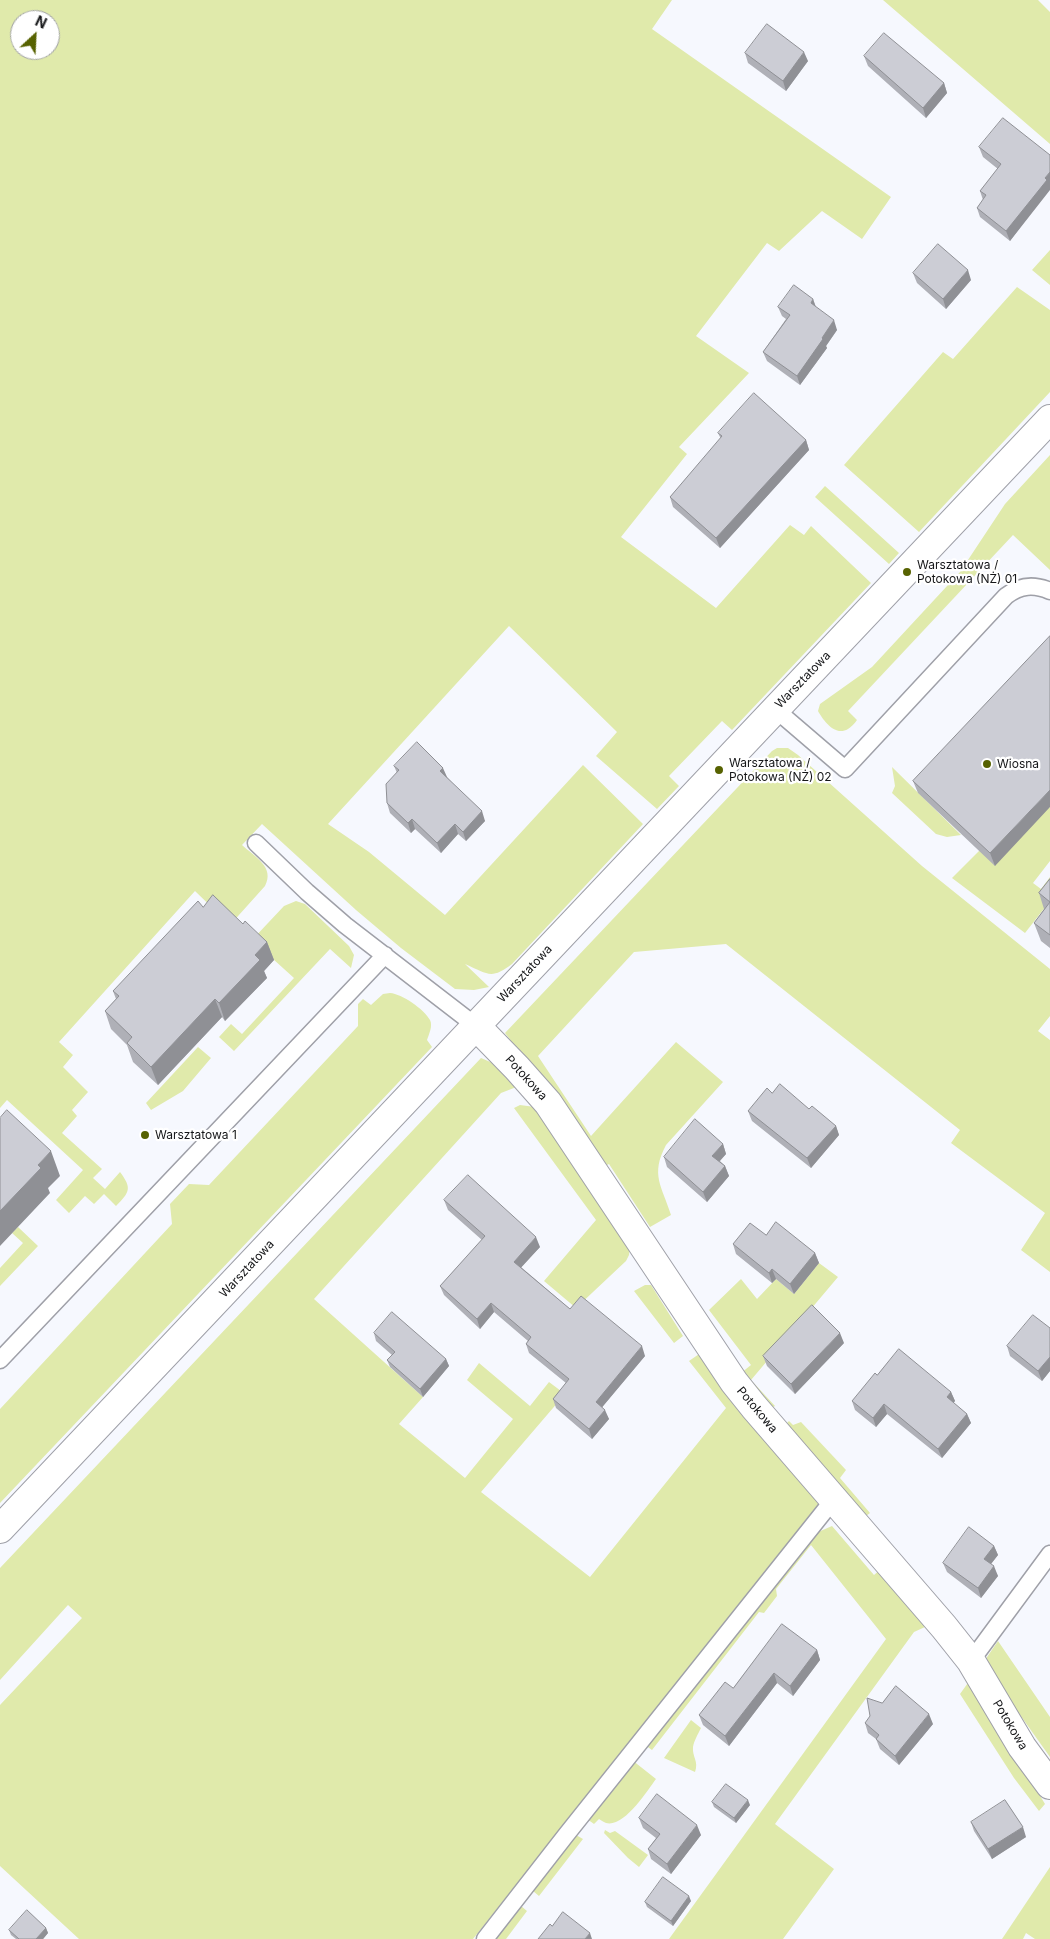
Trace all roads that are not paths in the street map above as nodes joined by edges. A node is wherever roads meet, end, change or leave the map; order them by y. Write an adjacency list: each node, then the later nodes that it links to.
1 (1050, 419): 3 (street, Warsztatowa)
2 (1050, 591): 3 (lane)
3 (776, 709): 6 (street, Warsztatowa)
4 (256, 843): 5 (lane)
5 (385, 955): 6 (lane); 7 (lane)
6 (476, 1026): 8 (street, Potokowa); 9 (street, Warsztatowa)
7 (0, 1360)
8 (834, 1499): 11 (street, Potokowa); 13 (lane)
9 (0, 1529)
10 (1050, 1554): 11 (lane)
11 (971, 1662): 12 (street, Potokowa)
12 (1050, 1785)
13 (485, 1939)

